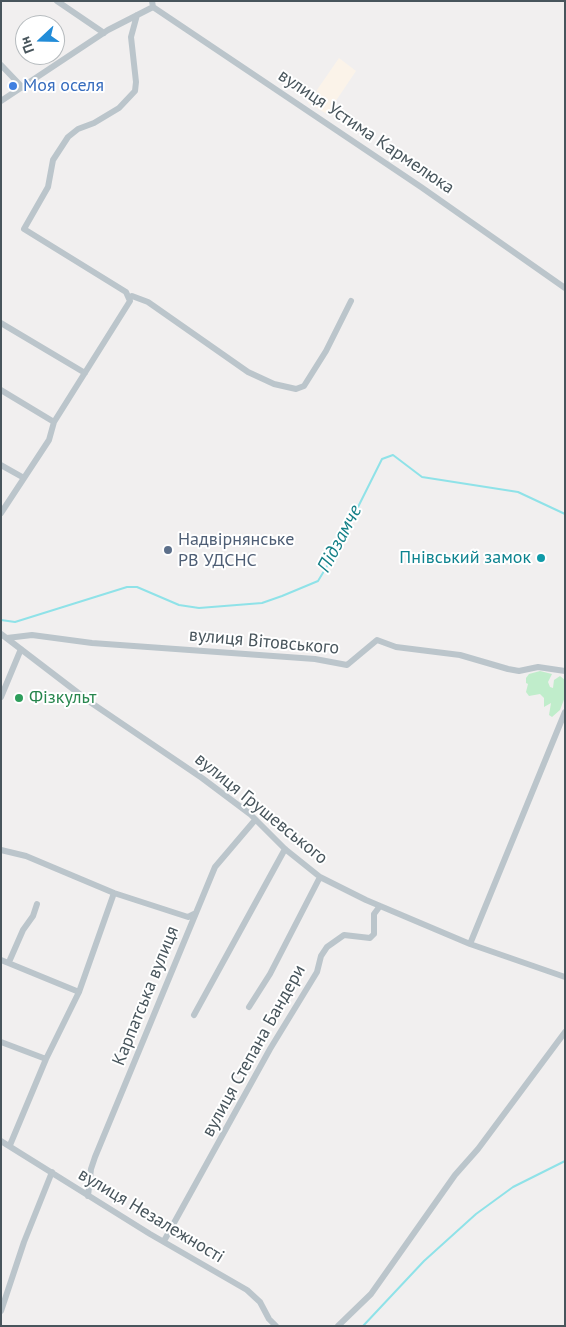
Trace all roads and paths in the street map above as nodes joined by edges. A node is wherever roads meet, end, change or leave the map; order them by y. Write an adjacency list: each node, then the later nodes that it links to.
1 (57, 1): 4 (street)
2 (153, 4): 3 (street); 8 (street, вулиця Устима Кармелюка)
3 (137, 15): 4 (street); 9 (street)
4 (104, 33): 6 (street)
5 (1, 65): 6 (street)
6 (23, 88): 7 (street)
7 (1, 101)
8 (565, 288)
9 (131, 297): 10 (street); 12 (street)
10 (351, 301)
11 (1, 323): 12 (street)
12 (85, 373): 14 (street)
13 (1, 390): 14 (street)
14 (54, 422): 16 (street)
15 (1, 465): 16 (street)
16 (24, 478): 17 (street)
17 (1, 513)
18 (1, 634): 19 (street, вулиця Грушевського)
19 (7, 638): 20 (street, вулиця Грушевського); 21 (street, вулиця Вітовського)
20 (21, 649): 22 (street); 24 (street, вулиця Грушевського)
21 (565, 671)
22 (1, 697)
23 (565, 712): 32 (street)
24 (255, 820): 25 (street, вулиця Грушевського); 31 (street, Карпатська вулиця)
25 (285, 849): 27 (street, вулиця Грушевського); 38 (street)
26 (1, 850): 28 (street)
27 (320, 878): 30 (street, вулиця Грушевського); 37 (street)
28 (114, 893): 31 (street); 36 (street)
29 (38, 904): 34 (street)
30 (380, 906): 32 (street, вулиця Грушевського); 46 (street, вулиця Степана Бандери)
31 (196, 913): 45 (street, Карпатська вулиця)
32 (470, 944): 35 (street, вулиця Грушевського)
33 (1, 960): 34 (street)
34 (9, 962): 36 (street)
35 (565, 977)
36 (79, 992): 41 (street)
37 (249, 1007)
38 (194, 1015)
39 (565, 1032): 50 (street)
40 (1, 1042): 41 (street)
41 (46, 1059): 43 (street)
42 (1, 1141): 43 (street, вулиця Незалежності)
43 (10, 1146): 44 (street, вулиця Незалежності)
44 (52, 1172): 45 (street, вулиця Незалежності); 47 (street)
45 (88, 1196): 46 (street, вулиця Незалежності)
46 (164, 1241): 49 (street, вулиця Незалежності)
47 (3, 1303): 48 (street)
48 (1, 1311)
49 (276, 1326)
50 (338, 1326)

